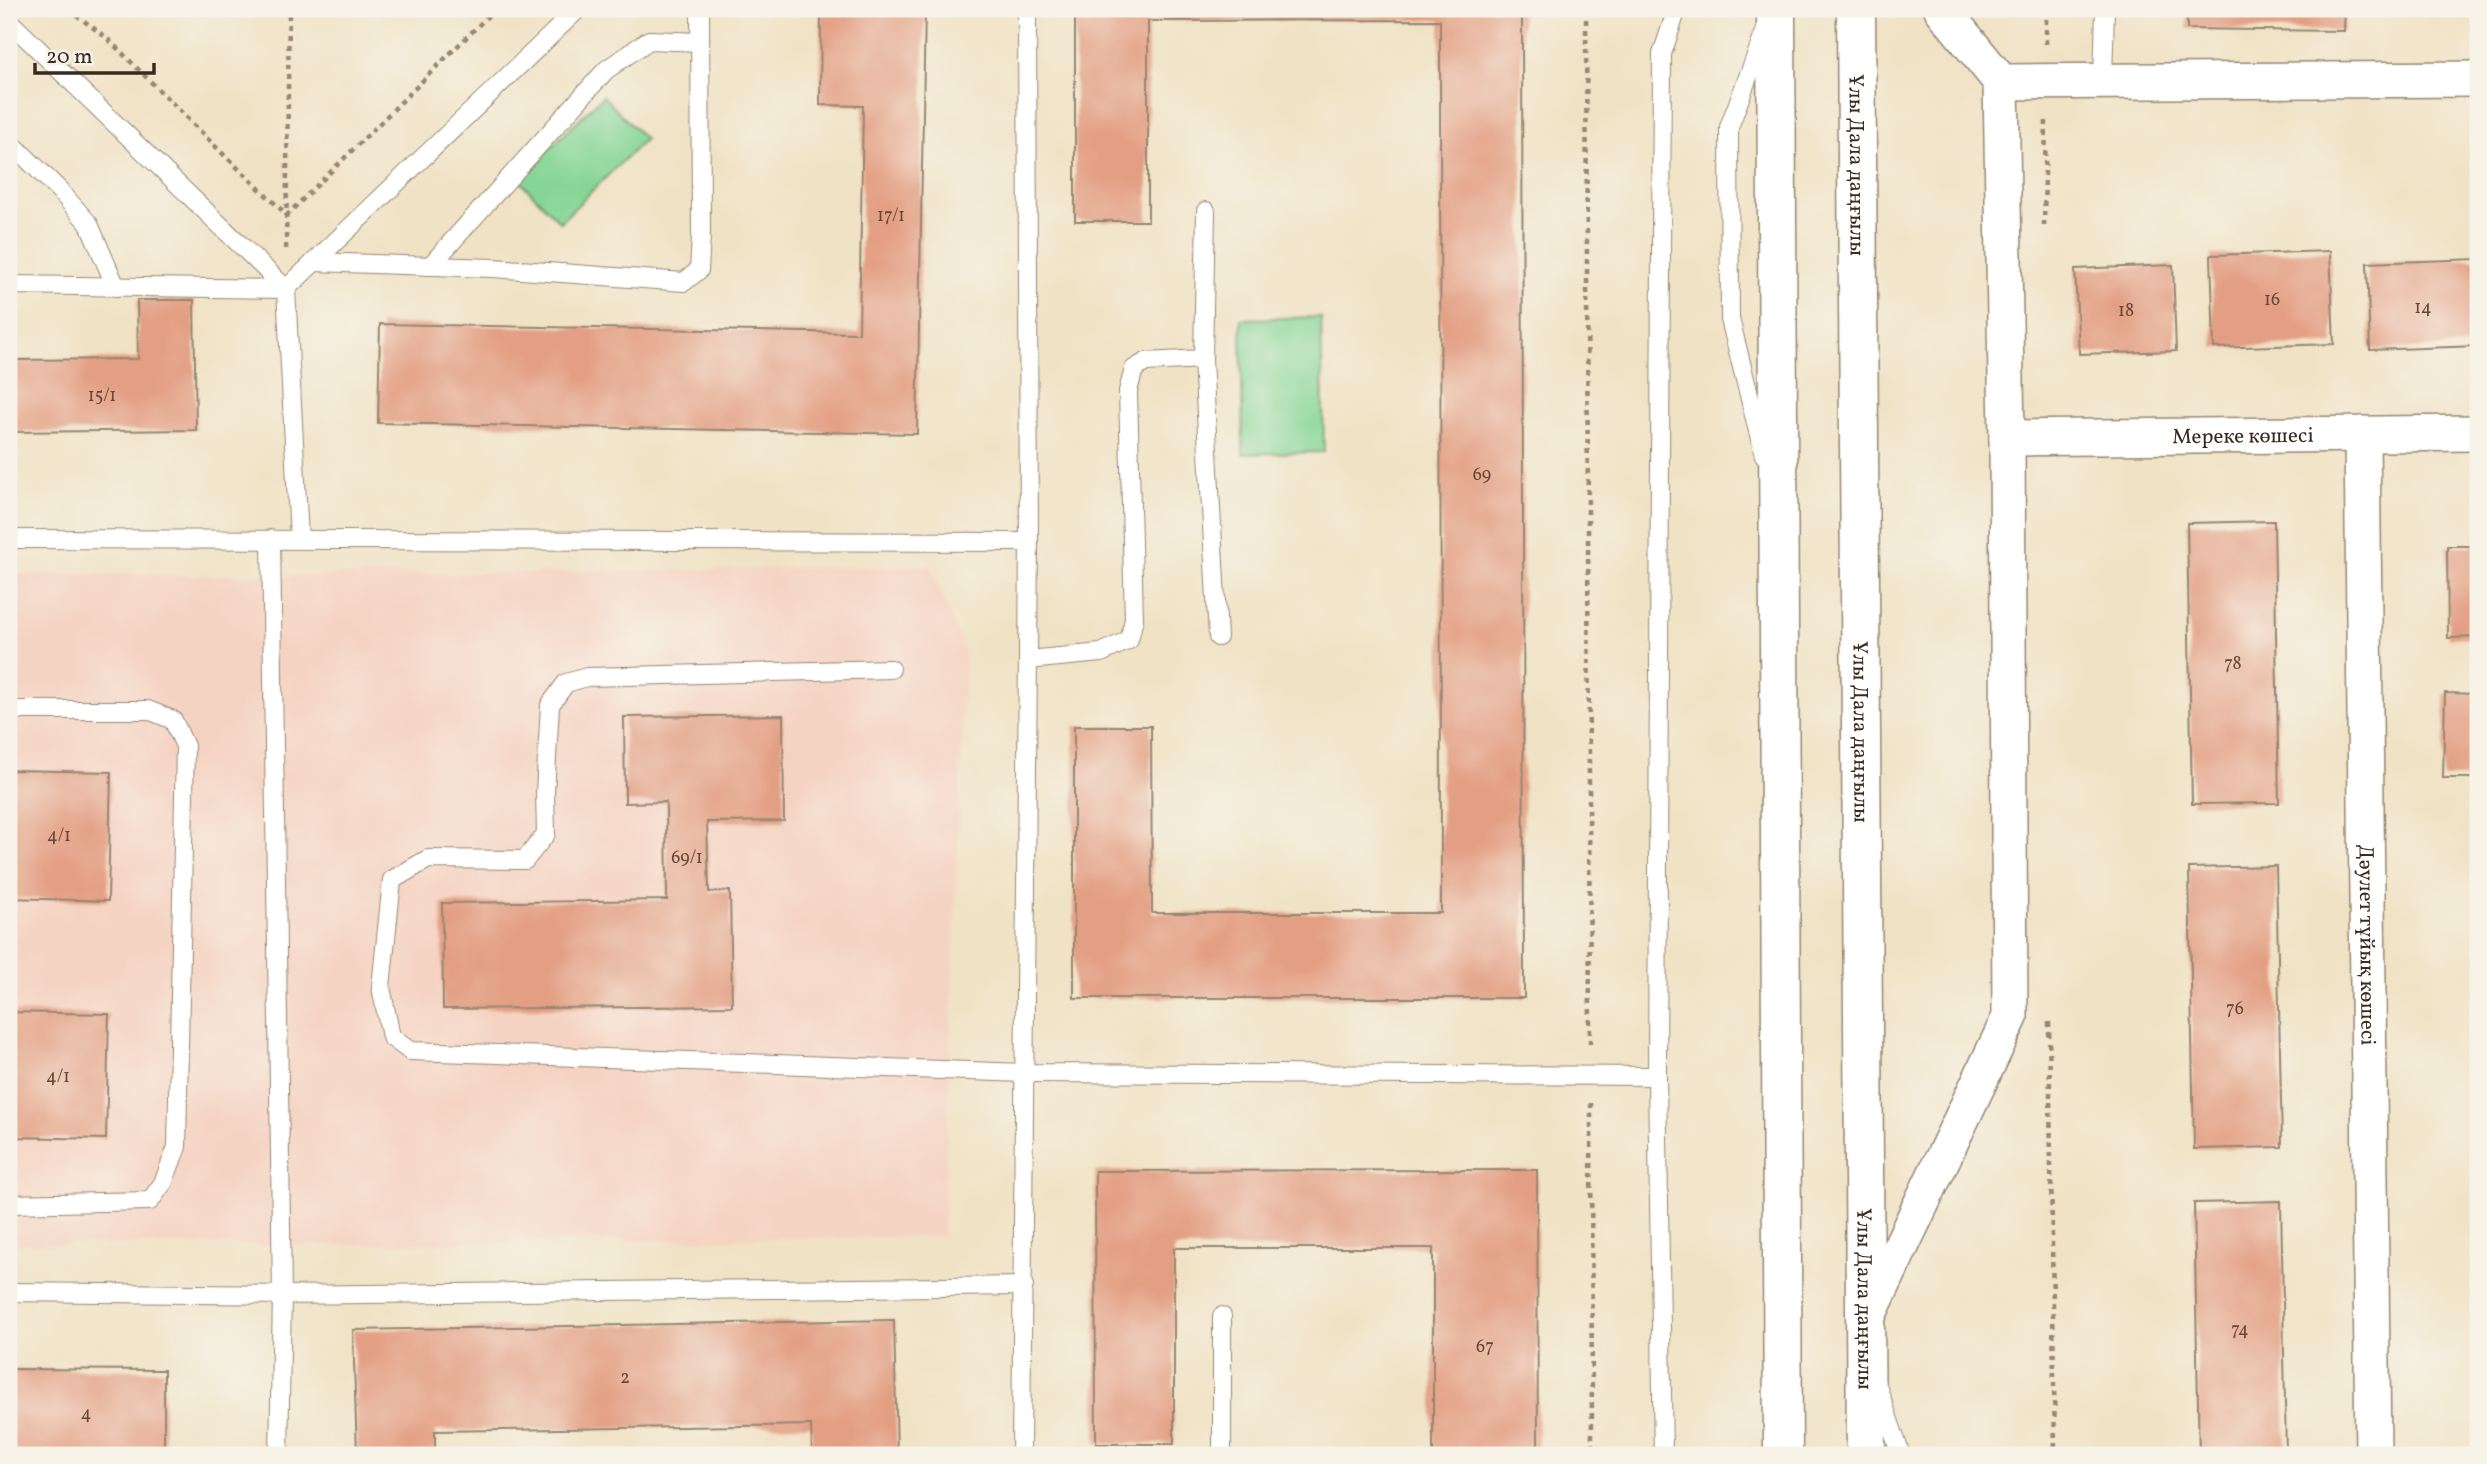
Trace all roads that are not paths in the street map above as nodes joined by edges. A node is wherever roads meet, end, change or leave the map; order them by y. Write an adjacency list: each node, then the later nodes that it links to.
1 (578, 9): 16 (lane)
2 (700, 9): 10 (lane)
3 (1027, 9): 28 (lane)
4 (1677, 9): 34 (lane)
5 (1774, 9): 45 (main road)
6 (1856, 9): 40 (main road, Ұлы Дала даңғылы)
7 (1942, 9): 13 (street)
8 (2105, 9): 12 (lane)
9 (9, 21): 20 (lane)
10 (700, 42): 17 (lane); 17 (lane)
11 (2478, 79): 12 (street)
12 (2103, 81): 13 (street)
13 (2001, 82): 24 (street)
14 (9, 141): 19 (lane)
15 (1206, 211): 21 (lane)
16 (314, 262): 17 (lane); 20 (lane)
17 (430, 266)
18 (9, 285): 19 (lane)
19 (116, 287): 20 (lane)
20 (286, 289): 26 (lane)
21 (1203, 359): 29 (lane); 30 (lane)
22 (2478, 433): 23 (street, Мереке көшесі)
23 (2362, 434): 24 (street, Мереке көшесі); 48 (street, Дәулет тұйық көшесі)
24 (2007, 438): 40 (street)
25 (271, 538): 26 (lane); 27 (lane); 38 (lane)
26 (299, 538): 28 (lane)
27 (9, 539)
28 (1029, 542): 30 (lane)
29 (1218, 637)
30 (1028, 660): 33 (lane)
31 (891, 668): 33 (lane)
32 (9, 710): 35 (lane)
33 (1026, 1073): 34 (lane); 36 (lane)
34 (1657, 1076): 44 (lane)
35 (9, 1203)
36 (1024, 1286): 38 (lane); 42 (lane)
37 (9, 1292): 38 (lane)
38 (282, 1295): 41 (lane)
39 (1222, 1316): 43 (lane)
40 (1866, 1338): 46 (main road, Ұлы Дала даңғылы); 47 (lane)
41 (279, 1455)
42 (1021, 1455)
43 (1222, 1455)
44 (1663, 1455)
45 (1783, 1455)
46 (1866, 1455)
47 (1902, 1455)
48 (2373, 1455)

